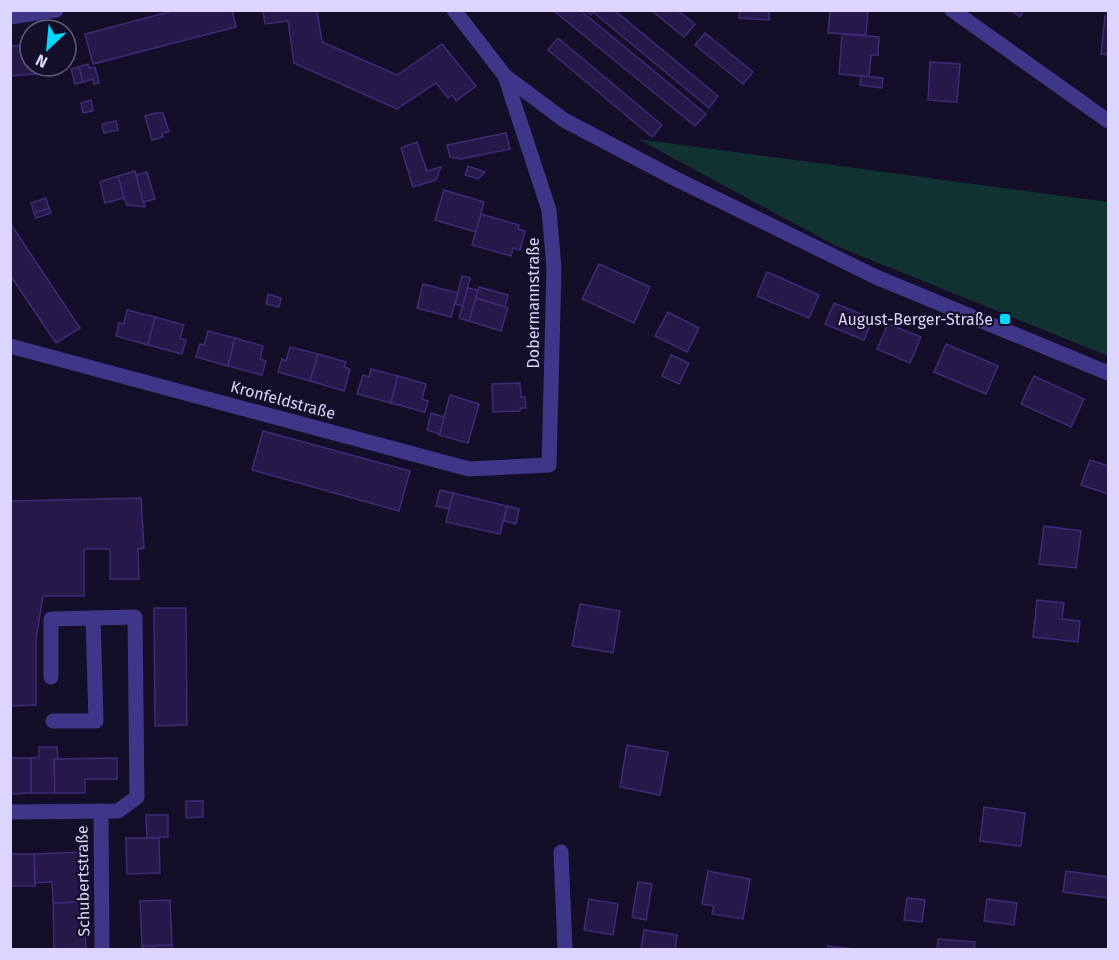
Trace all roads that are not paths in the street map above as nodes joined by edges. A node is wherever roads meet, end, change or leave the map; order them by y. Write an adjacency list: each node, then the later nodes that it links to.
1 (56, 10): 4 (street)
2 (454, 10): 5 (street)
3 (952, 10): 6 (street)
4 (10, 17)
5 (505, 76): 8 (street); 9 (street, Dobermannstraße)
6 (1108, 121)
7 (10, 346): 9 (street, Kronfeldstraße)
8 (1108, 373)
9 (549, 465)
10 (93, 618): 11 (street); 12 (street); 13 (street)
11 (51, 677)
12 (53, 721)
13 (101, 811): 14 (street); 16 (street, Schubertstraße)
14 (10, 812)
15 (561, 852): 17 (street)
16 (102, 950)
17 (565, 950)

